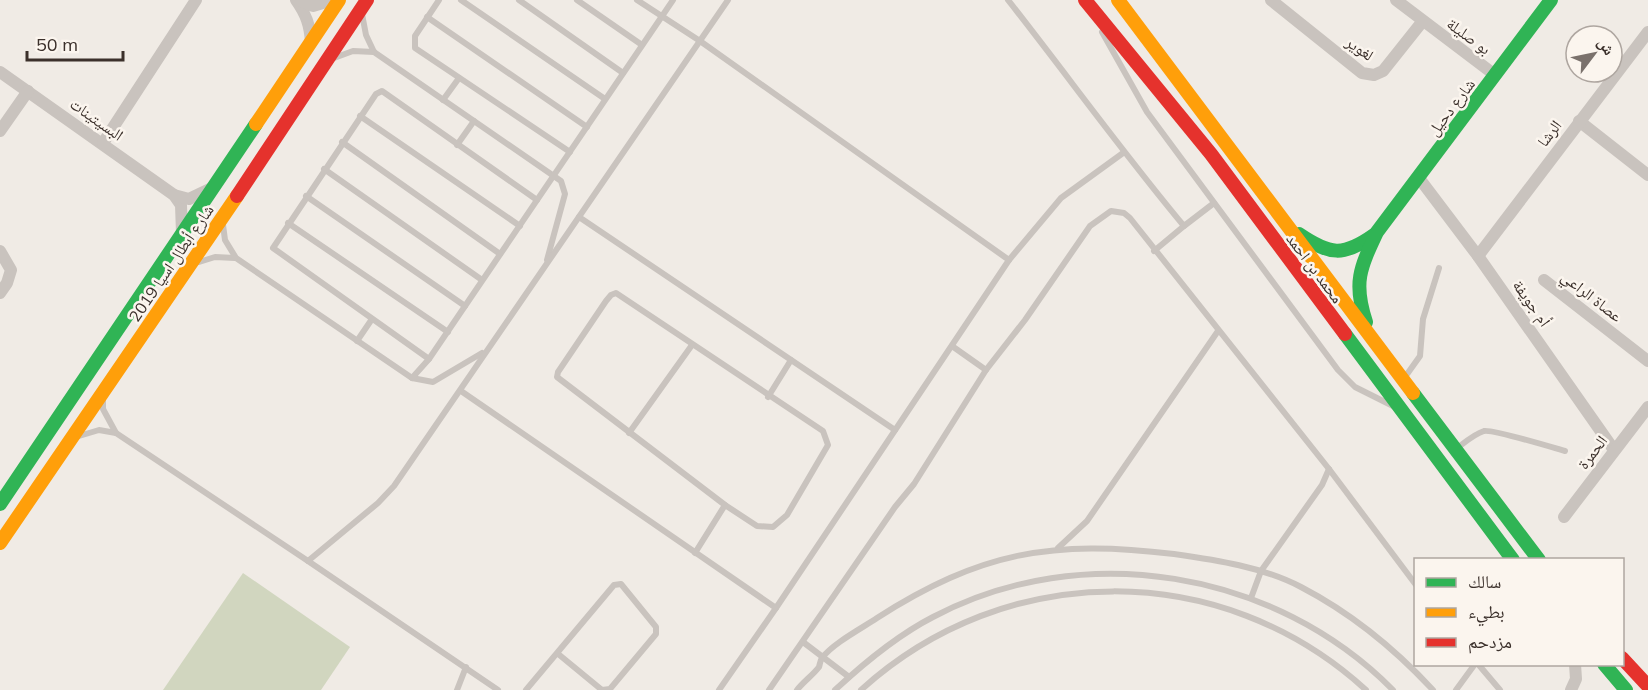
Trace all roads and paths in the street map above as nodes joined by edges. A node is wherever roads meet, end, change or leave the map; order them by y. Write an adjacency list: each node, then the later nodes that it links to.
1 (196, 0): 41 (street)
2 (297, 0): 3 (street); 24 (street)
3 (333, 0)
4 (339, 0): 24 (street, شارع أبطال اسيا 2019)
5 (439, 0): 20 (lane)
6 (461, 0): 33 (lane)
7 (519, 0): 29 (lane)
8 (577, 0): 25 (lane)
9 (637, 0): 19 (lane)
10 (673, 0): 19 (lane)
11 (728, 0): 23 (lane)
12 (1008, 0): 44 (lane)
13 (1085, 0): 53 (lane); 93 (street, محمد بن احمد)
14 (1118, 0): 59 (street, محمد بن احمد)
15 (1271, 0): 21 (street, لغوير)
16 (1396, 0): 21 (street, بو صليلة)
17 (1551, 0): 30 (street, شارع دحيل)
18 (365, 4): 26 (lane); 27 (street, شارع أبطال اسيا 2019)
19 (662, 16): 23 (lane); 25 (lane)
20 (427, 17): 31 (lane); 38 (lane)
21 (1422, 22): 30 (street, بو صليلة)
22 (1648, 32): 37 (street, الرشا)
23 (700, 41): 55 (lane); 67 (lane)
24 (310, 43): 49 (street, شارع أبطال اسيا 2019)
25 (642, 45): 29 (lane)
26 (374, 52): 27 (lane); 34 (lane)
27 (325, 63): 54 (street, شارع أبطال اسيا 2019)
28 (0, 72): 32 (street, البسيتينات)
29 (623, 73): 33 (lane)
30 (1495, 75): 48 (street, شارع دحيل)
31 (459, 78): 34 (lane); 43 (lane)
32 (28, 91): 39 (street); 41 (street, البسيتينات)
33 (605, 99): 38 (lane)
34 (443, 100): 36 (lane)
35 (360, 116): 40 (lane); 42 (lane); 57 (lane)
36 (474, 121): 42 (lane); 46 (lane)
37 (1579, 122): 47 (street); 65 (street, الرشا)
38 (587, 127): 43 (lane)
39 (0, 130)
40 (342, 142): 45 (lane); 64 (lane)
41 (103, 143): 50 (street, البسيتينات)
42 (457, 145): 52 (lane)
43 (570, 152): 46 (lane)
44 (1123, 153): 58 (lane); 67 (lane)
45 (324, 169): 51 (lane); 71 (lane)
46 (554, 175): 52 (lane); 68 (lane)
47 (1648, 175)
48 (1419, 178): 60 (street, شارع دحيل); 65 (street, أم جويفة)
49 (212, 188): 50 (street); 61 (street, شارع أبطال اسيا 2019)
50 (174, 195): 61 (street)
51 (306, 196): 56 (lane); 74 (lane)
52 (537, 200): 57 (lane)
53 (1214, 203): 58 (lane); 93 (lane)
54 (227, 210): 66 (lane); 70 (street, شارع أبطال اسيا 2019)
55 (579, 217): 68 (lane); 84 (lane)
56 (288, 223): 75 (lane); 77 (lane)
57 (520, 226): 64 (lane)
58 (1184, 226): 63 (lane)
59 (1288, 226): 60 (street, شارع دحيل); 79 (street, محمد بن احمد)
60 (1377, 232): 79 (street, شارع دحيل)
61 (182, 234): 102 (street, شارع أبطال اسيا 2019)
62 (0, 251): 73 (street)
63 (1154, 251): 76 (lane); 86 (lane)
64 (500, 254): 71 (lane)
65 (1478, 256): 99 (street, أم جويفة)
66 (236, 258): 70 (lane); 78 (lane)
67 (1010, 260): 81 (lane)
68 (545, 266): 82 (lane)
69 (1439, 268): 88 (lane)
70 (187, 271): 89 (street, شارع أبطال اسيا 2019)
71 (482, 280): 74 (lane)
72 (1544, 280): 85 (street, عصاة الراعي)
73 (0, 293)
74 (465, 306): 77 (lane)
75 (372, 319): 78 (lane); 83 (lane)
76 (1218, 331): 101 (lane); 106 (lane)
77 (448, 332): 83 (lane)
78 (357, 341): 87 (lane)
79 (1373, 341): 88 (street, محمد بن احمد)
80 (692, 345): 91 (lane); 96 (lane); 96 (lane)
81 (952, 346): 86 (lane); 94 (lane)
82 (484, 352): 87 (lane); 90 (lane)
83 (429, 359): 87 (lane)
84 (791, 360): 91 (lane); 94 (lane)
85 (1648, 361)
86 (986, 370): 115 (lane)
87 (412, 378)
88 (1403, 380): 98 (street, محمد بن احمد)
89 (104, 390): 95 (lane); 97 (street, شارع أبطال اسيا 2019)
90 (461, 391): 107 (lane); 110 (lane)
91 (768, 397): 103 (lane)
92 (1648, 407): 99 (street, الحمرة)
93 (1399, 410): 108 (street, محمد بن احمد)
94 (895, 430): 114 (lane)
95 (117, 433): 97 (lane); 110 (lane)
96 (629, 433): 103 (lane)
97 (67, 444): 105 (street, شارع أبطال اسيا 2019)
98 (1455, 449): 100 (lane); 109 (street, محمد بن احمد)
99 (1614, 450): 104 (street, الحمرة)
100 (1565, 451)
101 (1329, 469): 111 (lane); 112 (lane)
102 (0, 504)
103 (725, 505): 107 (lane)
104 (1564, 517)
105 (0, 543)
106 (1058, 548): 111 (lane); 117 (lane)
107 (695, 553): 114 (lane)
108 (1511, 558)
109 (1537, 558)
110 (309, 561): 123 (lane)
111 (1261, 571): 113 (lane); 136 (lane)
112 (1414, 582)
113 (1251, 598): 124 (lane); 135 (lane)
114 (776, 608): 129 (lane)
115 (803, 642): 117 (lane); 130 (lane)
116 (557, 653): 116 (lane); 128 (lane)
117 (822, 658): 124 (lane); 131 (lane)
118 (1624, 659): 125 (street)
119 (1474, 666): 137 (lane)
120 (1478, 666): 138 (lane)
121 (1575, 666): 139 (street)
122 (1606, 666): 140 (street)
123 (466, 667): 126 (lane); 127 (lane)
124 (849, 677): 132 (lane)
125 (1648, 686)
126 (457, 690)
127 (498, 690)
128 (525, 690)
129 (719, 690)
130 (769, 690)
131 (797, 690)
132 (835, 690)
133 (861, 690): 134 (lane)
134 (1366, 690)
135 (1393, 690)
136 (1433, 690)
137 (1456, 690)
138 (1500, 690)
139 (1571, 690)
140 (1626, 690)

